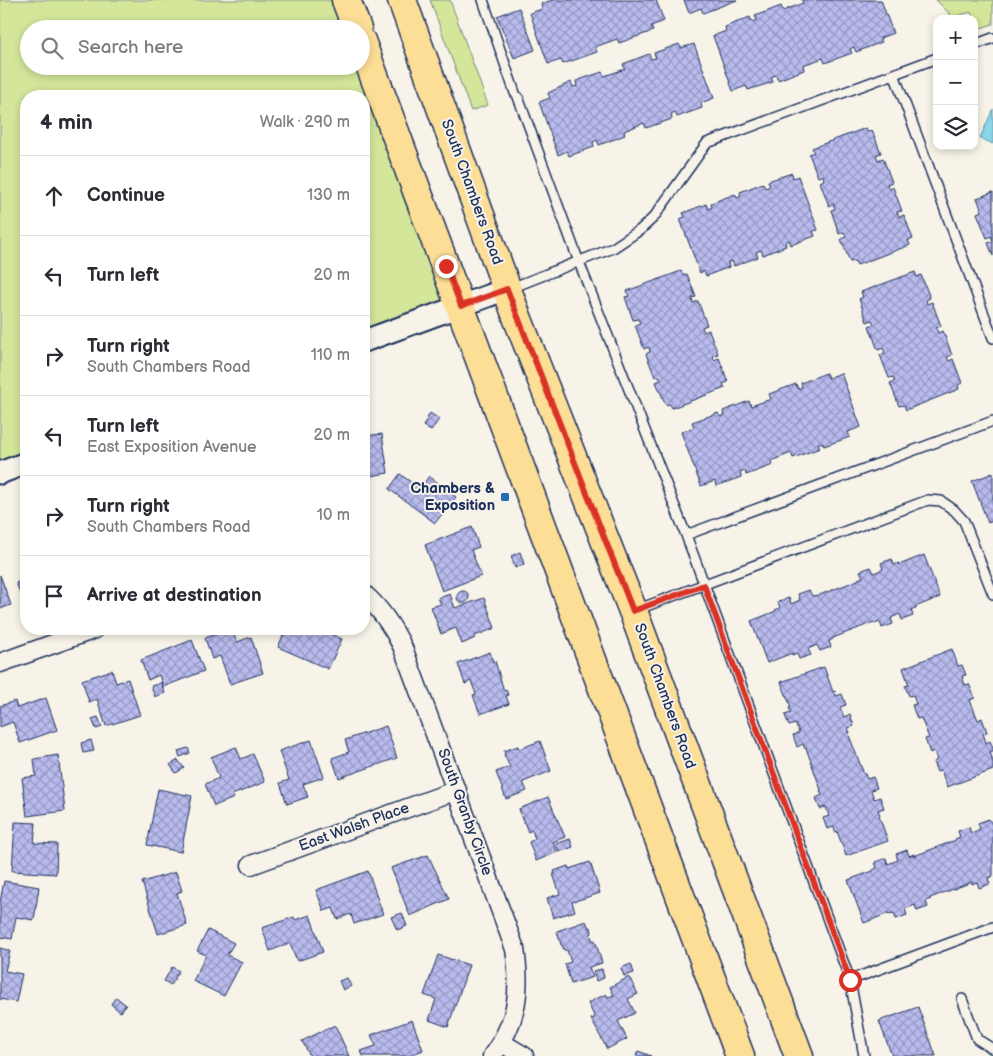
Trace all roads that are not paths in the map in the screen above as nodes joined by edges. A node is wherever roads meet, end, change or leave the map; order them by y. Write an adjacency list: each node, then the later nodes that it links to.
1 (346, 0): 4 (main road)
2 (402, 0): 11 (main road, South Chambers Road)
3 (483, 0): 10 (lane)
4 (354, 20)
5 (993, 38): 6 (lane)
6 (978, 44)
7 (933, 59): 9 (lane)
8 (370, 65): 12 (main road)
9 (894, 74): 10 (lane); 13 (lane)
10 (579, 262): 11 (lane); 18 (lane)
11 (507, 289): 12 (street); 23 (main road, South Chambers Road)
12 (461, 306): 14 (street); 34 (main road)
13 (993, 338)
14 (370, 339)
15 (993, 421): 18 (lane)
16 (20, 465): 17 (street)
17 (0, 473)
18 (686, 535): 20 (lane)
19 (989, 574): 20 (lane); 21 (lane)
20 (704, 585): 23 (lane); 29 (lane)
21 (993, 594)
22 (370, 599): 26 (street, South Granby Circle)
23 (633, 611): 35 (main road, South Chambers Road)
24 (78, 635): 25 (street)
25 (0, 663)
26 (456, 790): 27 (street, East Walsh Place); 31 (street, South Granby Circle)
27 (251, 864)
28 (993, 927): 29 (lane)
29 (850, 980): 36 (lane)
30 (962, 999): 32 (lane)
31 (497, 1049): 33 (street, South Granby Circle)
32 (993, 1049)
33 (524, 1056)
34 (740, 1056)
35 (798, 1056)
36 (864, 1056)

